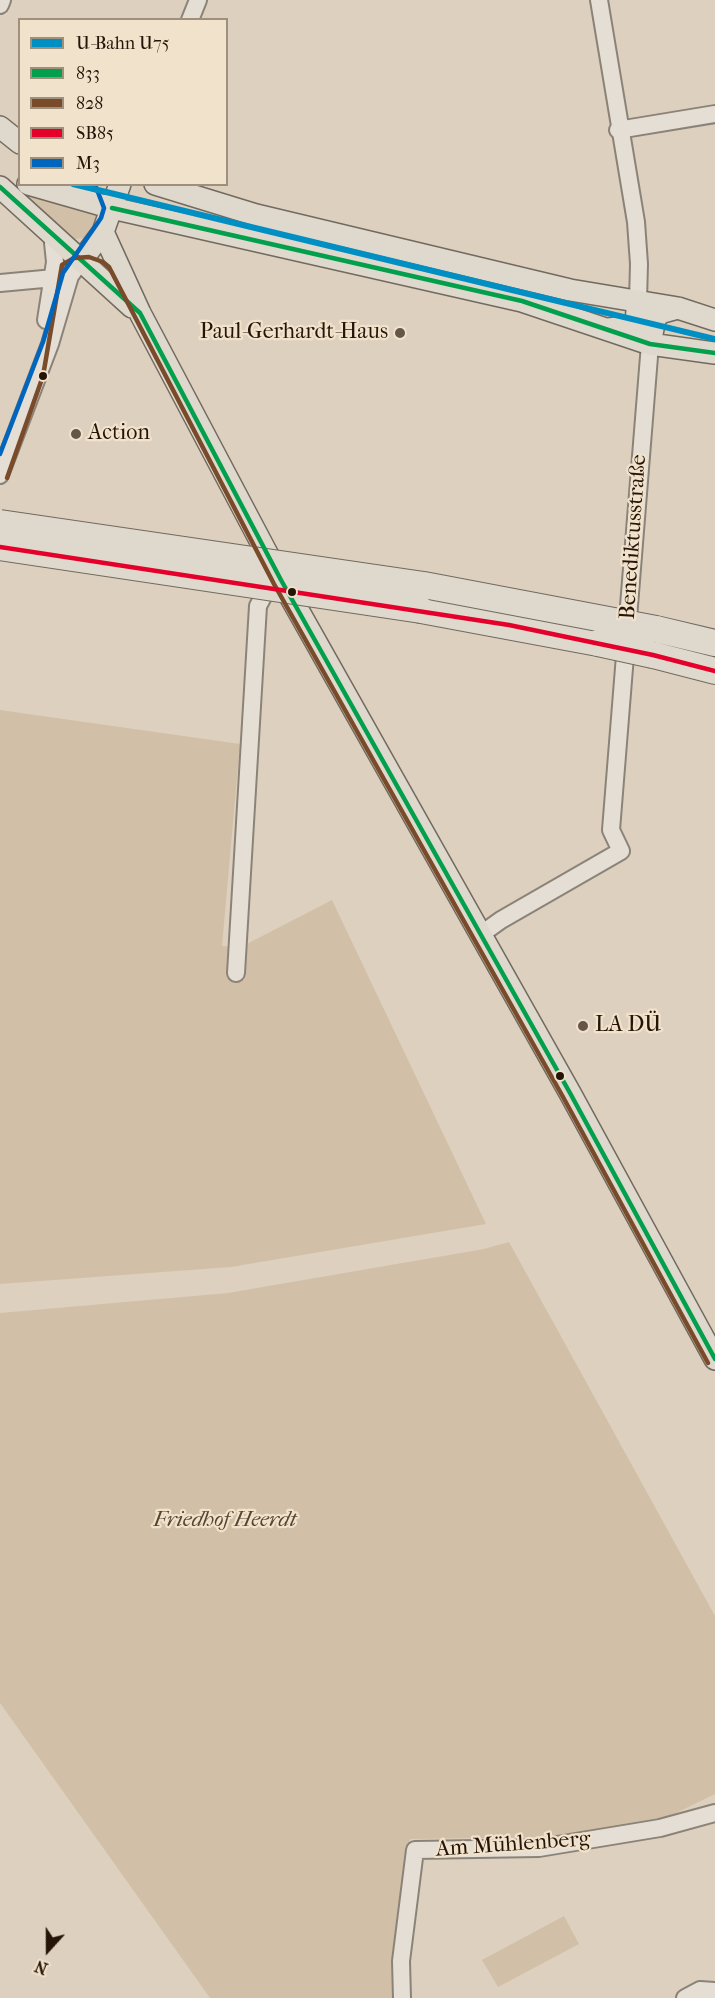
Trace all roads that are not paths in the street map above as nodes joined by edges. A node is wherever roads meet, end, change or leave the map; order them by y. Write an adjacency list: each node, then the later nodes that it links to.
1 (2, 0): 4 (street)
2 (198, 0): 5 (street)
3 (599, 0): 8 (street)
4 (0, 5)
5 (191, 18)
6 (715, 114): 8 (street)
7 (0, 127): 10 (main road)
8 (618, 130): 26 (street)
9 (0, 134): 11 (main road)
10 (18, 142)
11 (18, 143)
12 (0, 172): 13 (main road)
13 (18, 180)
14 (0, 186): 21 (main road)
15 (35, 186): 19 (main road)
16 (104, 186): 19 (main road)
17 (119, 186): 19 (main road)
18 (162, 186): 26 (main road)
19 (112, 208): 20 (main road); 30 (main road)
20 (103, 232): 21 (main road); 22 (main road); 23 (main road)
21 (52, 233): 22 (main road)
22 (70, 260): 23 (main road); 24 (street); 25 (street); 25 (street); 28 (main road); 33 (street)
23 (115, 262): 28 (main road)
24 (0, 283)
25 (65, 292): 33 (street)
26 (638, 301): 27 (main road); 30 (main road)
27 (678, 308): 29 (main road); 31 (main road)
28 (140, 313): 37 (main road)
29 (715, 320)
30 (607, 330): 31 (main road)
31 (650, 344): 32 (main road); 40 (street, Benediktusstraße)
32 (715, 353)
33 (36, 374): 34 (street)
34 (0, 475)
35 (0, 523): 38 (highway, bridge)
36 (0, 547): 39 (highway, bridge)
37 (281, 580): 40 (main road); 41 (street)
38 (715, 643)
39 (715, 671)
40 (480, 935): 42 (main road)
41 (236, 973)
42 (715, 1359)
43 (715, 1813): 45 (street, Am Mühlenberg)
44 (715, 1991): 46 (street)
45 (402, 1998)
46 (685, 1998)

